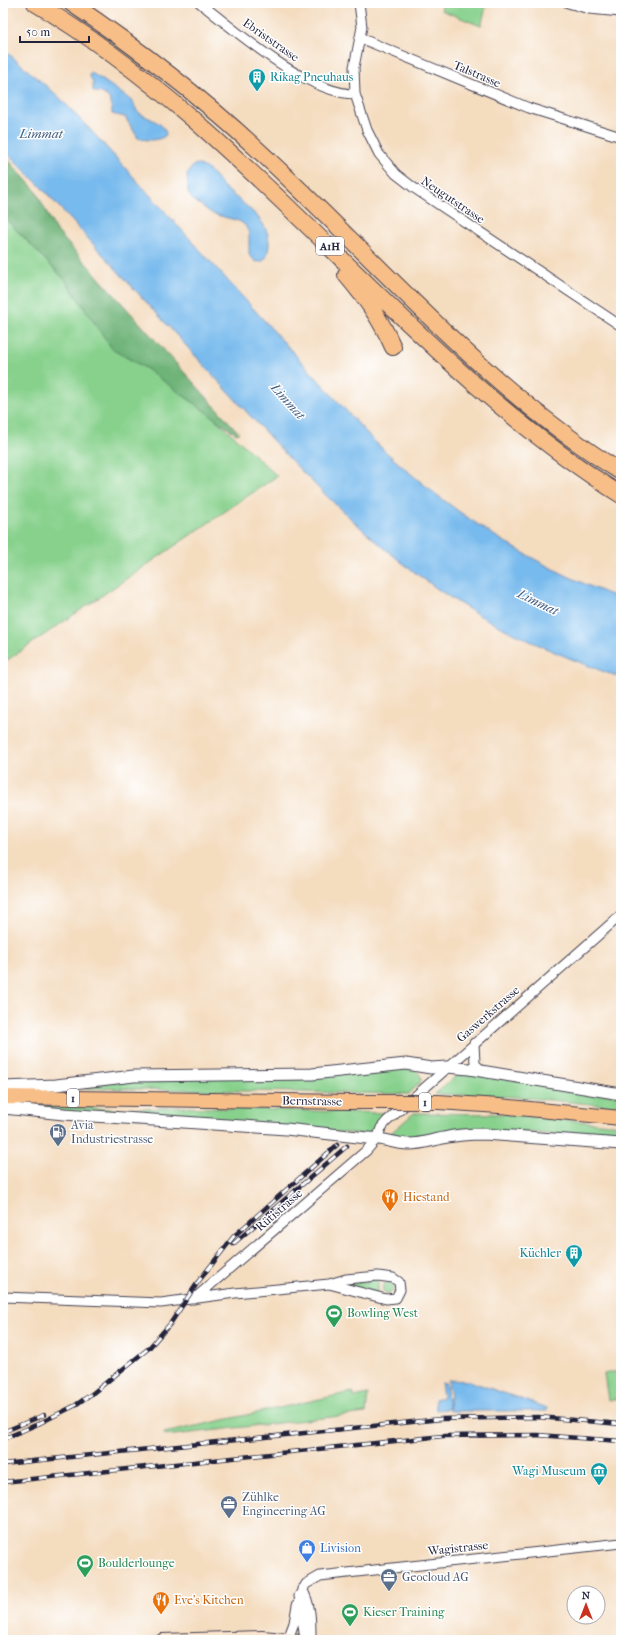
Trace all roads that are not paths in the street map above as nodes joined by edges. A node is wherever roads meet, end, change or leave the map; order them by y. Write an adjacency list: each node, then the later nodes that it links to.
1 (35, 3): 10 (highway, A1H)
2 (70, 3): 13 (highway, A1H)
3 (200, 3): 8 (street, Ebriststrasse)
4 (359, 3): 7 (street)
5 (568, 3): 6 (street)
6 (621, 12)
7 (360, 38): 8 (street, Neugutstrasse); 9 (street, Talstrasse)
8 (355, 94): 11 (street, Neugutstrasse)
9 (621, 137)
10 (295, 212): 12 (highway); 14 (highway, A1H)
11 (621, 326)
12 (393, 347)
13 (621, 472)
14 (621, 495)
15 (621, 915): 16 (street, Gaswerkstrasse)
16 (474, 1043): 17 (street, Gaswerkstrasse); 18 (street)
17 (447, 1067): 18 (street); 19 (street); 24 (street, Gaswerkstrasse)
18 (485, 1073): 20 (street)
19 (3, 1086)
20 (621, 1094)
21 (3, 1097): 23 (main road, Bernstrasse / 1, bridge)
22 (3, 1108): 24 (street)
23 (621, 1118)
24 (378, 1137): 25 (street); 28 (street, Rütistrasse)
25 (621, 1144)
26 (329, 1284): 26 (street); 28 (street)
27 (3, 1297): 28 (street)
28 (194, 1299)
29 (621, 1543): 30 (street, Wagistrasse)
30 (301, 1592): 31 (street); 33 (street); 34 (street)
31 (291, 1639): 32 (main road)
32 (162, 1640)
33 (305, 1640)
34 (310, 1640)

